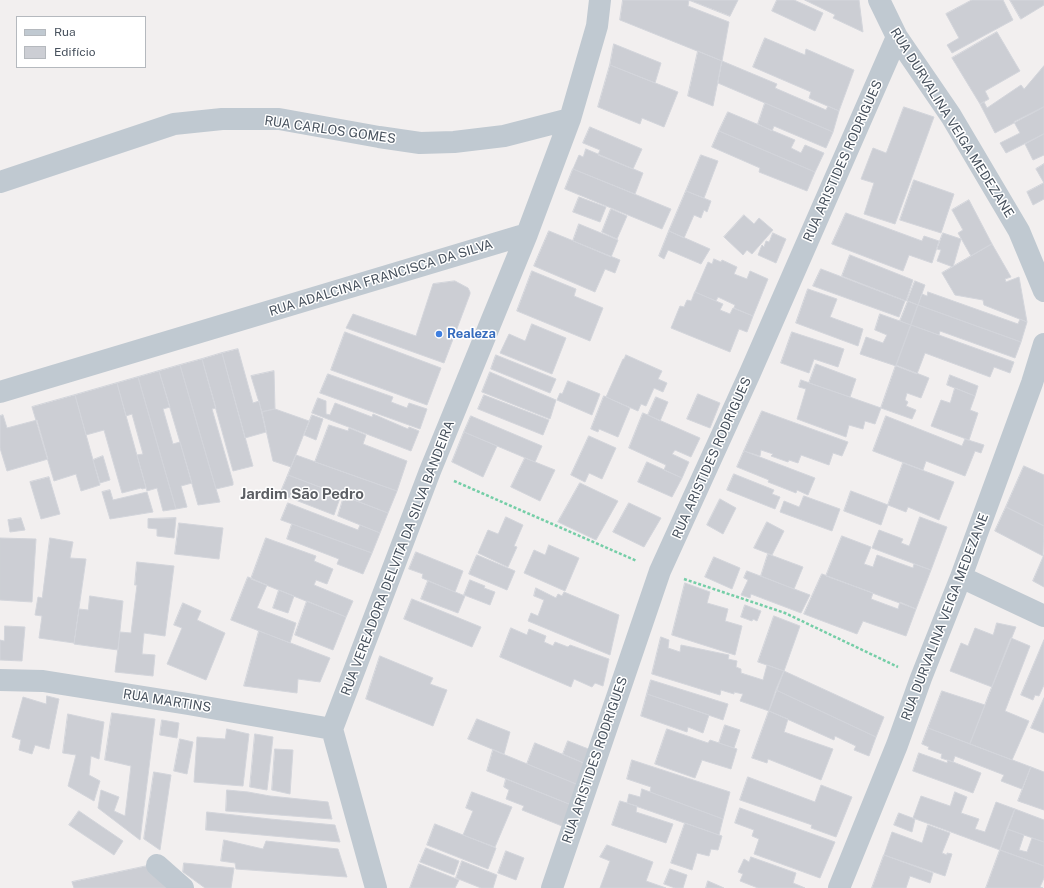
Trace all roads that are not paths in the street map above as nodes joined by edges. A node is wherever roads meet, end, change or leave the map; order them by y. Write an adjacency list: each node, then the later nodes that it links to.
1 (600, 0): 4 (street)
2 (879, 0): 3 (street, RUA DURVALINA VEIGA MEDEZANE)
3 (897, 37): 7 (street, RUA DURVALINA VEIGA MEDEZANE); 17 (street, RUA ARISTIDES RODRIGUES)
4 (570, 119): 5 (street, RUA CARLOS GOMES); 6 (street)
5 (0, 182)
6 (527, 234): 9 (street, RUA ADALCINA FRANCISCA DA SILVA); 13 (street, RUA VEREADORA DELVITA DA SILVA BANDEIRA)
7 (1044, 291)
8 (1044, 344): 10 (street, RUA DURVALINA VEIGA MEDEZANE)
9 (0, 392)
10 (961, 577): 11 (street); 18 (street, RUA DURVALINA VEIGA MEDEZANE)
11 (1044, 616)
12 (0, 680): 13 (street, RUA MARTINS)
13 (332, 729): 16 (street)
14 (157, 865): 15 (street)
15 (184, 888)
16 (376, 888)
17 (552, 888)
18 (839, 888)

